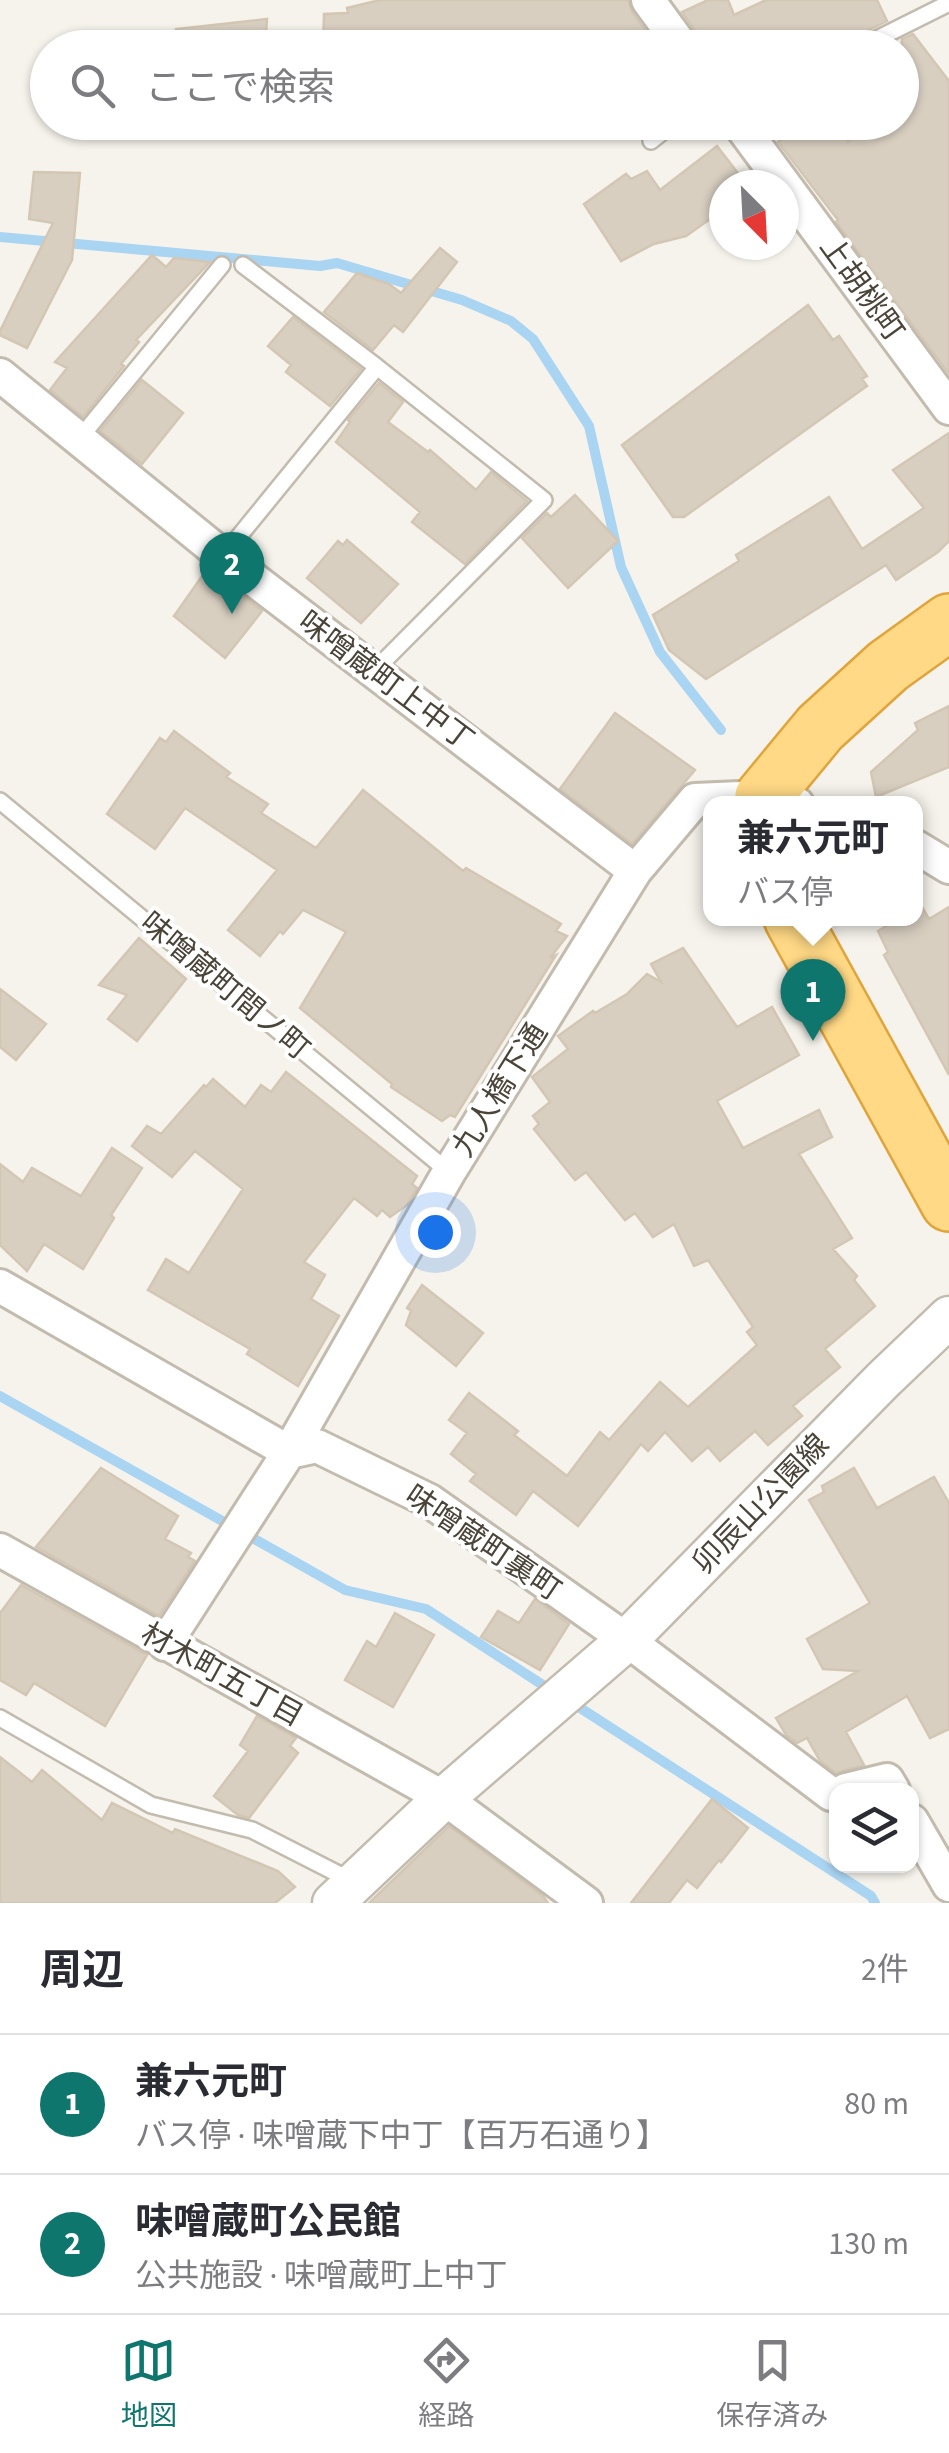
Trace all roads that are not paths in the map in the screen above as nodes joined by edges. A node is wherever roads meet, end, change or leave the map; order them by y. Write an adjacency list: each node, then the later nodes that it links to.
1 (648, 0): 3 (street)
2 (949, 3): 4 (lane)
3 (670, 30)
4 (895, 30)
5 (751, 140): 10 (street, 上胡桃町)
6 (222, 264): 11 (lane)
7 (244, 265): 8 (lane)
8 (377, 367): 12 (lane); 14 (lane)
9 (0, 375): 11 (street, 味噌蔵町上中丁)
10 (949, 408)
11 (79, 439): 12 (street, 味噌蔵町上中丁)
12 (223, 556): 14 (street, 味噌蔵町上中丁)
13 (949, 622): 15 (highway)
14 (372, 672): 20 (street, 味噌蔵町上中丁)
15 (778, 796)
16 (703, 800): 20 (street, 九人橋下通)
17 (0, 801): 22 (lane, 味噌蔵町間ノ町)
18 (923, 851): 19 (street)
19 (949, 867)
20 (635, 870): 22 (street, 九人橋下通)
21 (796, 926): 23 (highway)
22 (449, 1172): 26 (street, 九人橋下通)
23 (949, 1203)
24 (0, 1286): 26 (street, 味噌蔵町裏町)
25 (949, 1317): 28 (street, 卯辰山公園線)
26 (289, 1452): 28 (street, 味噌蔵町裏町); 29 (street, 九人橋下通)
27 (5, 1562): 29 (street, 材木町五丁目)
28 (627, 1640): 31 (street, 味噌蔵町裏町); 32 (street, 卯辰山公園線)
29 (166, 1644): 32 (street, 材木町五丁目)
30 (0, 1718): 35 (lane)
31 (829, 1792)
32 (444, 1798): 35 (street, 卯辰山公園線); 36 (street, 材木町五丁目)
33 (919, 1833): 34 (street)
34 (949, 1885)
35 (344, 1893)
36 (586, 1903)

